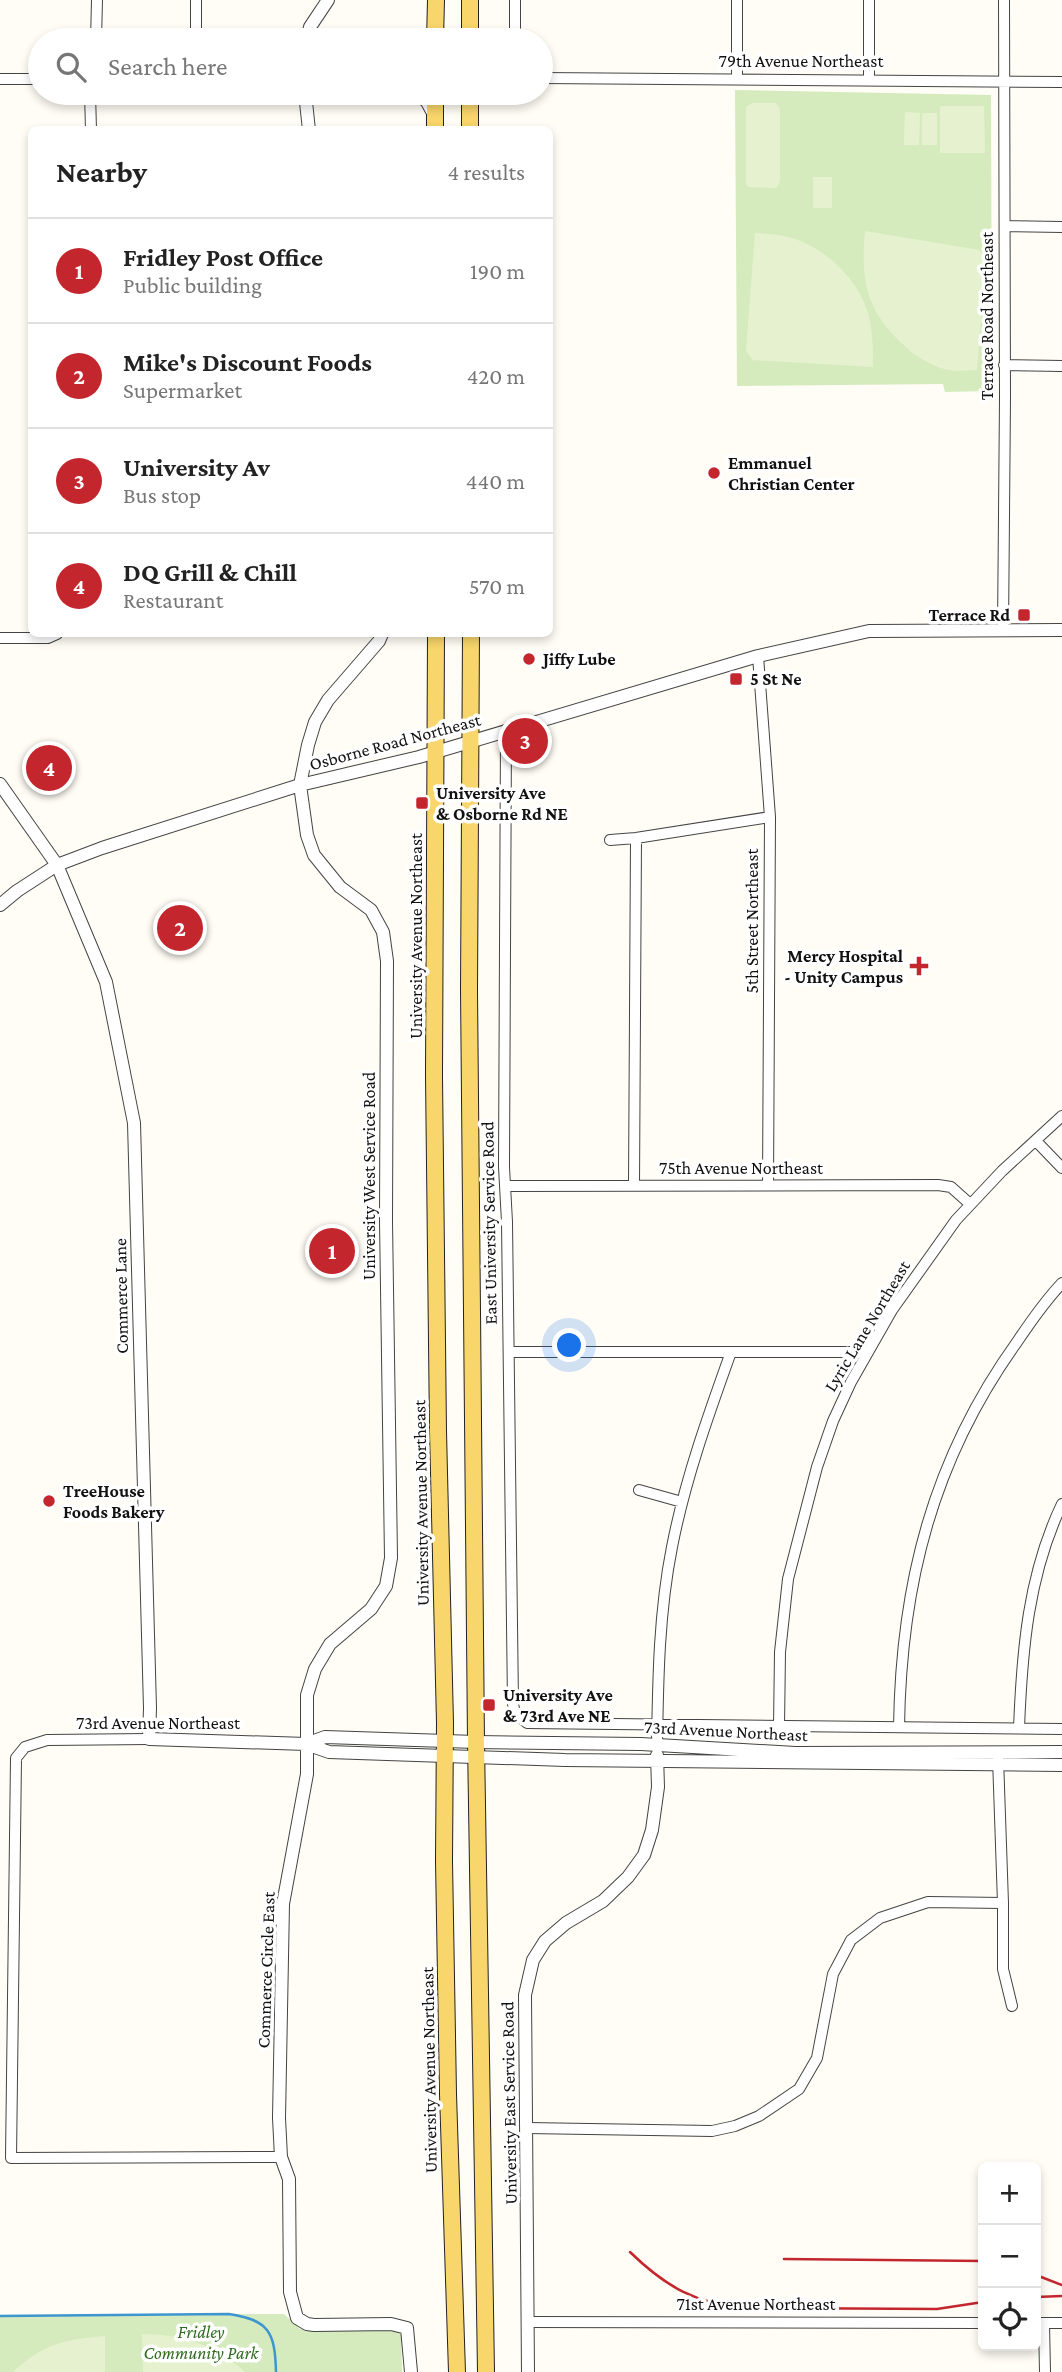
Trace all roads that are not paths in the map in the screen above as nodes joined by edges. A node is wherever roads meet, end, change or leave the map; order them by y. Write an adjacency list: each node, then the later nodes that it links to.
1 (97, 0): 10 (street)
2 (196, 0): 11 (street)
3 (328, 0): 12 (street)
4 (435, 0): 13 (street); 14 (main road)
5 (470, 0): 15 (main road)
6 (515, 0): 16 (street)
7 (737, 0): 18 (street)
8 (869, 0): 21 (street)
9 (1003, 0): 22 (street, Terrace Road Northeast)
10 (96, 28)
11 (196, 28)
12 (310, 28)
13 (432, 28)
14 (435, 28)
15 (470, 28)
16 (514, 28)
17 (553, 78): 18 (street, 79th Avenue Northeast)
18 (737, 78): 21 (street, 79th Avenue Northeast)
19 (0, 79): 20 (street)
20 (28, 79)
21 (869, 79): 22 (street, 79th Avenue Northeast)
22 (1003, 80): 23 (street, 79th Avenue Northeast); 32 (street, Terrace Road Northeast)
23 (1062, 82)
24 (90, 105): 29 (street)
25 (307, 105): 30 (street)
26 (428, 105): 28 (street)
27 (470, 105): 31 (main road)
28 (435, 122)
29 (91, 126)
30 (309, 126)
31 (470, 126)
32 (1005, 226): 33 (street); 34 (street, Terrace Road Northeast)
33 (1062, 227)
34 (1004, 365): 35 (street); 37 (street, Terrace Road Northeast)
35 (1062, 366)
36 (1062, 630): 37 (street, Osborne Road Northeast)
37 (1003, 631): 43 (street, Osborne Road Northeast)
38 (50, 637): 42 (street)
39 (381, 637): 48 (street, University West Service Road)
40 (436, 637): 46 (main road, University Avenue Northeast)
41 (471, 637): 45 (main road)
42 (0, 638)
43 (758, 656): 44 (street, Osborne Road Northeast); 49 (street, 5th Street Northeast)
44 (506, 731): 45 (street, Osborne Road Northeast); 58 (street, East University Service Road)
45 (471, 741): 46 (street, Osborne Road Northeast); 78 (main road)
46 (436, 751): 48 (street, Osborne Road Northeast); 77 (main road, University Avenue Northeast)
47 (0, 784): 52 (street, Commerce Lane)
48 (300, 785): 52 (street, Osborne Road Northeast); 75 (street, University West Service Road)
49 (770, 817): 50 (street); 57 (street, 5th Street Northeast)
50 (636, 838): 51 (street); 59 (street)
51 (610, 840)
52 (57, 865): 53 (street, Osborne Road Northeast); 74 (street, Commerce Lane)
53 (0, 905)
54 (1062, 1116): 55 (street, Lyric Lane Northeast)
55 (1036, 1141): 56 (street); 60 (street, Lyric Lane Northeast)
56 (1062, 1168)
57 (768, 1185): 59 (street, 75th Avenue Northeast); 60 (street, 75th Avenue Northeast)
58 (506, 1186): 59 (street, 75th Avenue Northeast); 62 (street, East University Service Road)
59 (635, 1186)
60 (970, 1204): 64 (street, Lyric Lane Northeast)
61 (1062, 1283): 71 (street)
62 (509, 1352): 63 (street); 68 (street, East University Service Road)
63 (731, 1352): 64 (street); 66 (street)
64 (867, 1352): 70 (street, Lyric Lane Northeast)
65 (639, 1490): 66 (street)
66 (682, 1502): 69 (street)
67 (1062, 1504): 72 (street)
68 (515, 1713): 69 (street, 73rd Avenue Northeast)
69 (657, 1725): 70 (street, 73rd Avenue Northeast); 76 (street)
70 (779, 1727): 71 (street, 73rd Avenue Northeast)
71 (899, 1727): 72 (street, 73rd Avenue Northeast)
72 (1019, 1728): 73 (street, 73rd Avenue Northeast)
73 (1062, 1729)
74 (149, 1739): 75 (street, 73rd Avenue Northeast); 87 (street, 73rd Avenue Northeast)
75 (306, 1744): 77 (street, 73rd Avenue Northeast); 87 (street, Commerce Circle East)
76 (657, 1745): 78 (street, 73rd Avenue Northeast); 79 (street, 73rd Avenue Northeast); 81 (street, University East Service Road)
77 (444, 1748): 78 (street, 73rd Avenue Northeast); 94 (main road, University Avenue Northeast)
78 (477, 1749): 81 (street, 73rd Avenue Northeast); 95 (main road)
79 (998, 1752): 80 (street, 73rd Avenue Northeast); 82 (street)
80 (1062, 1752)
81 (656, 1761): 82 (street, 73rd Avenue Northeast); 86 (street, University East Service Road)
82 (998, 1765): 83 (street, 73rd Avenue Northeast); 84 (street)
83 (1062, 1765)
84 (1003, 1903): 85 (street); 86 (street)
85 (1012, 2006)
86 (527, 2128): 88 (street, University East Service Road)
87 (281, 2157): 93 (street, Commerce Circle East)
88 (528, 2322): 89 (street, 71st Avenue Northeast); 96 (street, University East Service Road)
89 (978, 2323)
90 (1041, 2323): 91 (street)
91 (1062, 2323)
92 (1041, 2333): 97 (street)
93 (411, 2372)
94 (457, 2372)
95 (486, 2372)
96 (528, 2372)
97 (1045, 2372)

